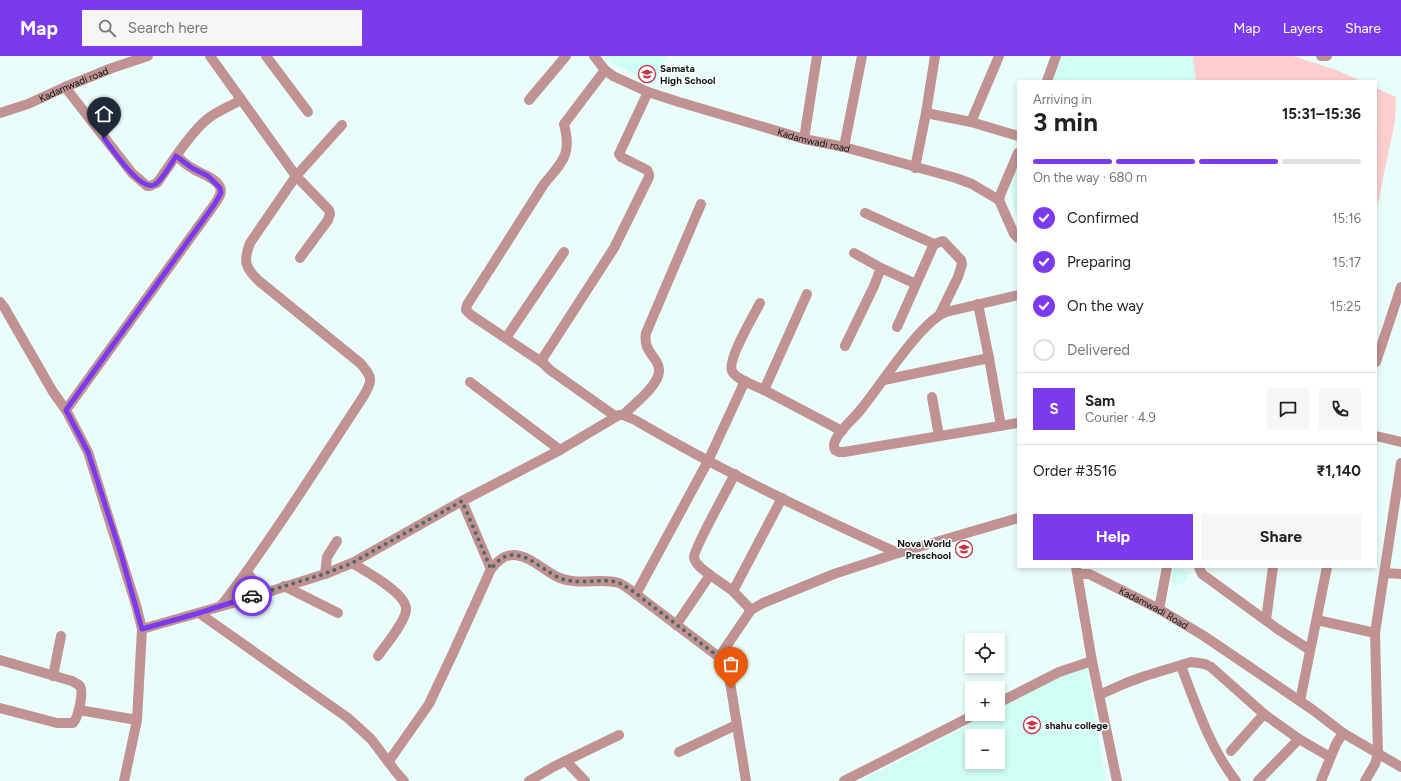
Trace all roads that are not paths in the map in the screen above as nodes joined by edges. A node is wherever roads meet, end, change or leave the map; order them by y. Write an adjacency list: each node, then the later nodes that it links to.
1 (148, 56): 15 (street, Kadamwadi road)
2 (210, 56): 17 (street)
3 (266, 56): 19 (street)
4 (566, 56): 18 (street)
5 (594, 56): 13 (street, Kadamwadi road)
6 (817, 56): 25 (street)
7 (862, 56): 26 (street)
8 (935, 56): 21 (street)
9 (999, 56): 22 (street)
10 (1056, 56): 14 (street)
11 (1321, 56): 12 (street)
12 (1327, 56)
13 (605, 70): 16 (street, Kadamwadi road); 49 (street)
14 (1046, 80)
15 (65, 87): 20 (street, Kadamwadi road); 28 (street)
16 (648, 92): 25 (street, Kadamwadi road); 53 (street)
17 (242, 100): 28 (street); 30 (street)
18 (529, 100)
19 (308, 112)
20 (0, 113)
21 (926, 113): 22 (street); 29 (street)
22 (971, 122): 24 (street)
23 (342, 125): 30 (street)
24 (1017, 136)
25 (804, 138): 26 (street, Kadamwadi road)
26 (844, 147): 29 (street, Kadamwadi road)
27 (1017, 155): 31 (street)
28 (176, 156): 59 (street)
29 (914, 168): 31 (street, Kadamwadi road)
30 (296, 176): 38 (street); 83 (street)
31 (999, 200): 34 (street)
32 (700, 204): 60 (street)
33 (865, 213): 35 (street)
34 (1017, 237)
35 (934, 244): 40 (street); 47 (street)
36 (564, 252): 49 (street)
37 (854, 253): 39 (street)
38 (300, 258)
39 (881, 268): 40 (street); 50 (street)
40 (916, 284): 48 (street)
41 (1401, 287): 52 (street)
42 (807, 294): 57 (street)
43 (1017, 295): 46 (street)
44 (0, 302): 59 (street)
45 (760, 303): 55 (street)
46 (978, 304): 47 (street); 51 (street)
47 (940, 314): 54 (street)
48 (897, 327)
49 (506, 338): 53 (street)
50 (845, 346)
51 (989, 358): 54 (street); 62 (street)
52 (1377, 359)
53 (543, 363): 60 (street)
54 (884, 380): 63 (street)
55 (745, 381): 57 (street); 68 (street)
56 (470, 382): 67 (street)
57 (764, 390): 63 (street)
58 (932, 397): 64 (street)
59 (66, 410): 100 (street)
60 (619, 416): 67 (street); 68 (street)
61 (1017, 423): 62 (street)
62 (1001, 426): 64 (street)
63 (842, 431): 64 (street)
64 (939, 436)
65 (1377, 436): 66 (street)
66 (1401, 442)
67 (560, 450): 72 (street)
68 (708, 461): 70 (street); 91 (street)
69 (1401, 463): 84 (street)
70 (735, 474): 71 (street); 87 (street)
71 (782, 498): 75 (street); 89 (street)
72 (462, 501): 76 (street); 81 (street)
73 (1017, 518): 75 (street)
74 (338, 541): 85 (street)
75 (898, 553): 94 (street)
76 (352, 563): 85 (street); 104 (street)
77 (1167, 568): 93 (street)
78 (1199, 568): 97 (street)
79 (1273, 568): 97 (street)
80 (1327, 568): 98 (street)
81 (491, 569): 91 (street); 126 (street)
82 (1077, 571): 93 (street, Kadamwadi Road); 107 (street, Kadamwadi Road)
83 (247, 572): 90 (street); 92 (street)
84 (1385, 572): 86 (street); 101 (street)
85 (324, 574): 88 (street)
86 (1401, 574)
87 (710, 575): 89 (street); 99 (street)
88 (284, 586): 90 (street); 96 (street)
89 (733, 591): 94 (street)
90 (262, 593): 92 (street)
91 (636, 594): 99 (street)
92 (220, 606): 95 (street)
93 (1159, 608): 112 (street, Kadamwadi Road)
94 (752, 610): 105 (street)
95 (199, 613): 100 (street); 126 (street)
96 (338, 613)
97 (1266, 620): 103 (street)
98 (1317, 620): 101 (street); 103 (street)
99 (676, 625): 105 (street)
100 (142, 629): 116 (street)
101 (1375, 632): 124 (street)
102 (61, 636): 109 (street)
103 (1310, 650): 112 (street)
104 (378, 656)
105 (719, 657): 118 (street)
106 (0, 660): 109 (street)
107 (1092, 661): 110 (street, Kadamwadi Road); 111 (street)
108 (1181, 666): 110 (street); 115 (street); 136 (street)
109 (53, 676): 114 (street)
110 (1099, 695): 135 (street, Kadamwadi Road)
111 (1005, 699)
112 (1300, 701): 119 (street, Kadamwadi Road)
113 (0, 708): 114 (street)
114 (79, 710): 116 (street)
115 (1264, 714): 121 (street); 123 (street)
116 (137, 720): 129 (street)
117 (965, 720): 134 (street)
118 (736, 725): 122 (street); 133 (street)
119 (1343, 733): 124 (street, Kadamwadi Road); 125 (street)
120 (619, 734): 127 (street)
121 (1300, 739): 125 (street); 137 (street)
122 (679, 752)
123 (1231, 752)
124 (1378, 754): 128 (street, Kadamwadi Road); 139 (street)
125 (1330, 757): 138 (street)
126 (389, 761): 130 (street)
127 (566, 761): 131 (street); 132 (street)
128 (1401, 767)
129 (124, 781)
130 (404, 781)
131 (529, 781)
132 (585, 781)
133 (746, 781)
134 (844, 781)
135 (1117, 781)
136 (1236, 781)
137 (1258, 781)
138 (1321, 781)
139 (1365, 781)

